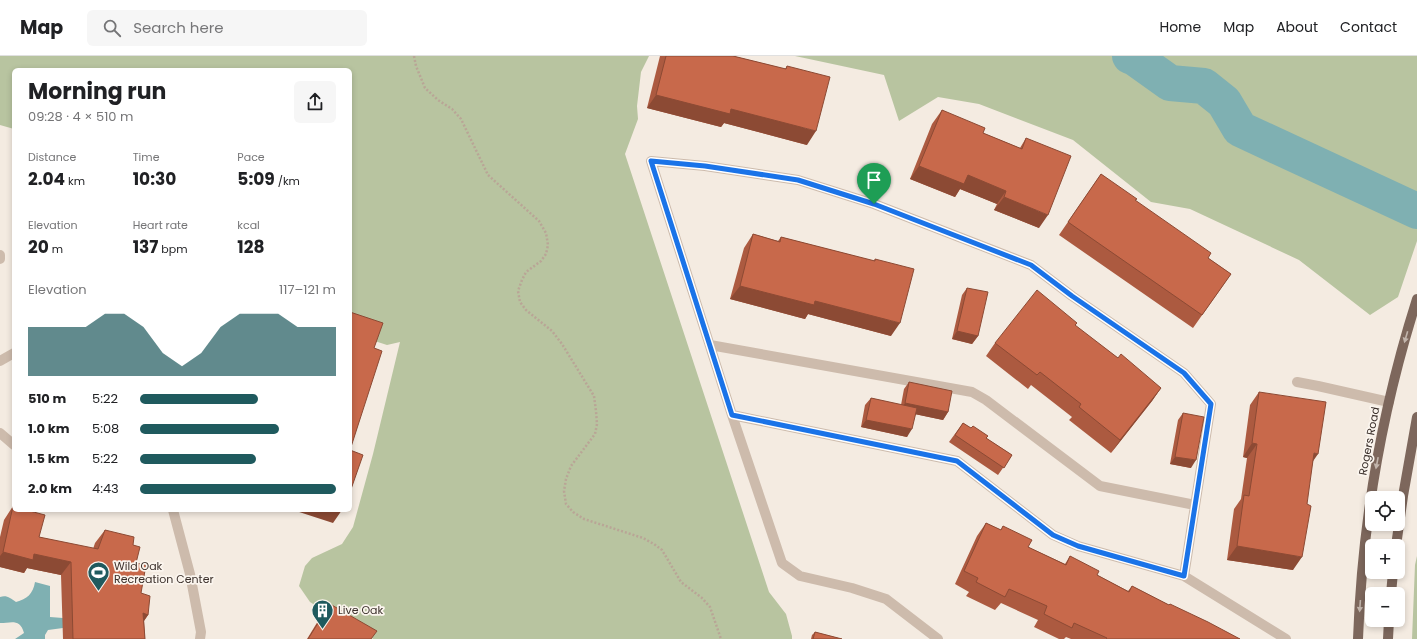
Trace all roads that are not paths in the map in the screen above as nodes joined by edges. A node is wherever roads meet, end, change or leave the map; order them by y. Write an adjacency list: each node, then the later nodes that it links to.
1 (0, 255): 2 (lane)
2 (0, 259)
3 (1417, 299): 8 (main road, Rogers Road, one-way to 8)
4 (710, 345): 9 (lane); 13 (lane); 13 (lane)
5 (12, 354): 6 (lane)
6 (0, 360)
7 (1297, 382): 8 (lane)
8 (1389, 402): 21 (main road, Rogers Road, one-way to 21)
9 (732, 415): 16 (lane); 19 (lane)
10 (1417, 417): 15 (main road)
11 (0, 433): 12 (lane)
12 (12, 443)
13 (1195, 504): 16 (lane)
14 (174, 512): 18 (lane)
15 (1397, 539)
16 (1184, 576): 20 (lane)
17 (1389, 627): 22 (main road)
18 (200, 639)
19 (938, 639)
20 (1286, 639)
21 (1358, 639)
22 (1388, 639)

